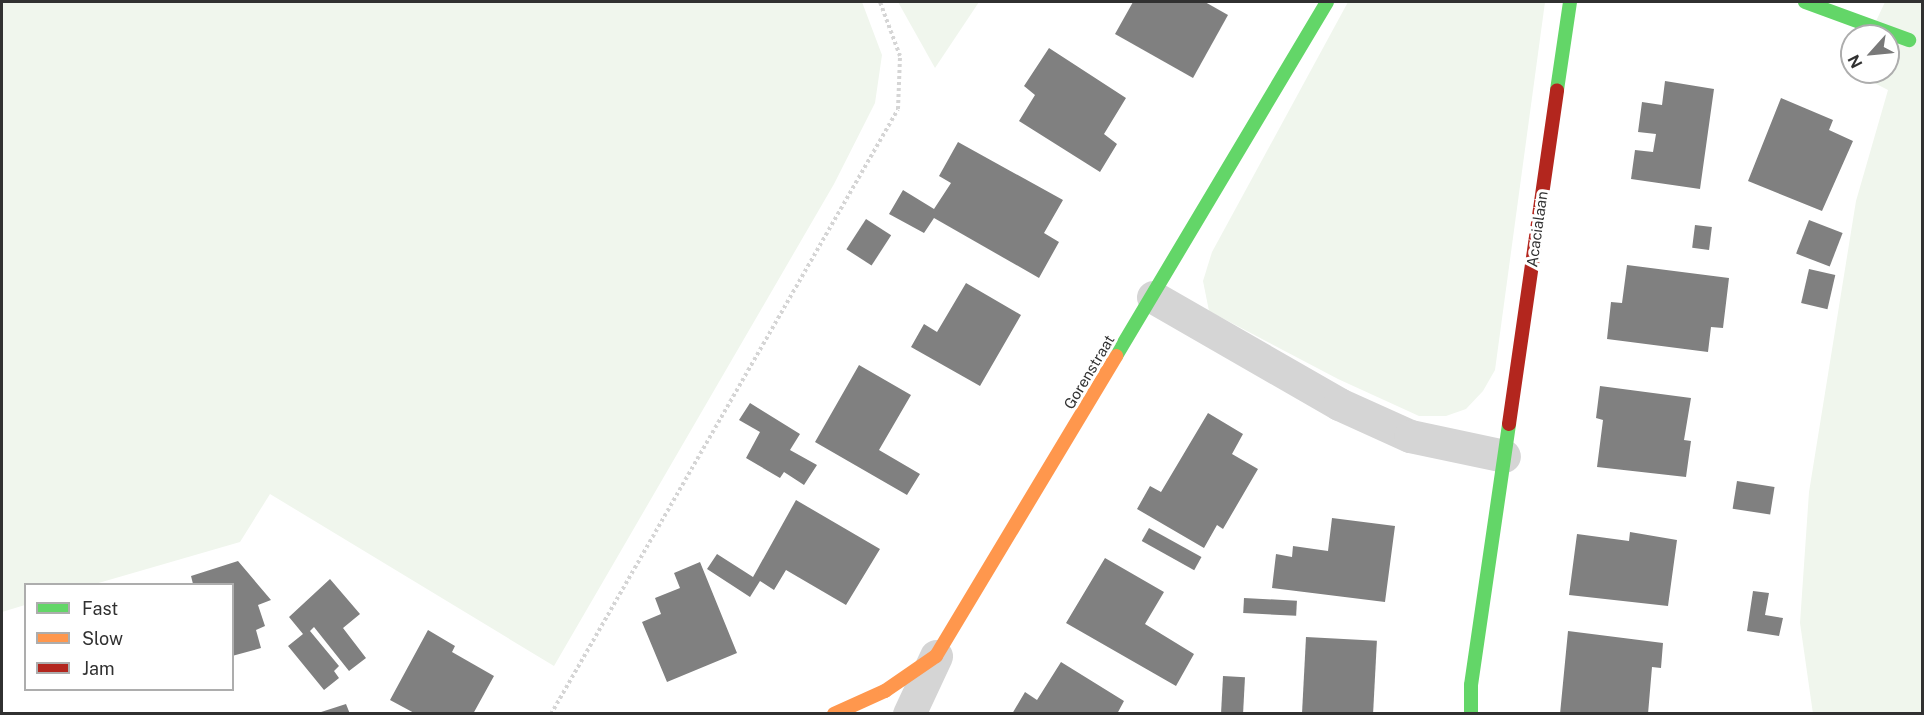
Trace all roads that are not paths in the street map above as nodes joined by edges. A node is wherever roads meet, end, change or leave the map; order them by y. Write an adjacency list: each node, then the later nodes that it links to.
1 (1327, 2): 5 (street, Gorenstraat)
2 (1570, 2): 6 (street, Acacialaan)
3 (1805, 2): 4 (street)
4 (1909, 40)
5 (1153, 297): 6 (street); 7 (street, Gorenstraat)
6 (1504, 456): 10 (street, Acacialaan)
7 (936, 656): 8 (street, Gorenstraat); 9 (street)
8 (834, 714)
9 (909, 714)
10 (1471, 714)

